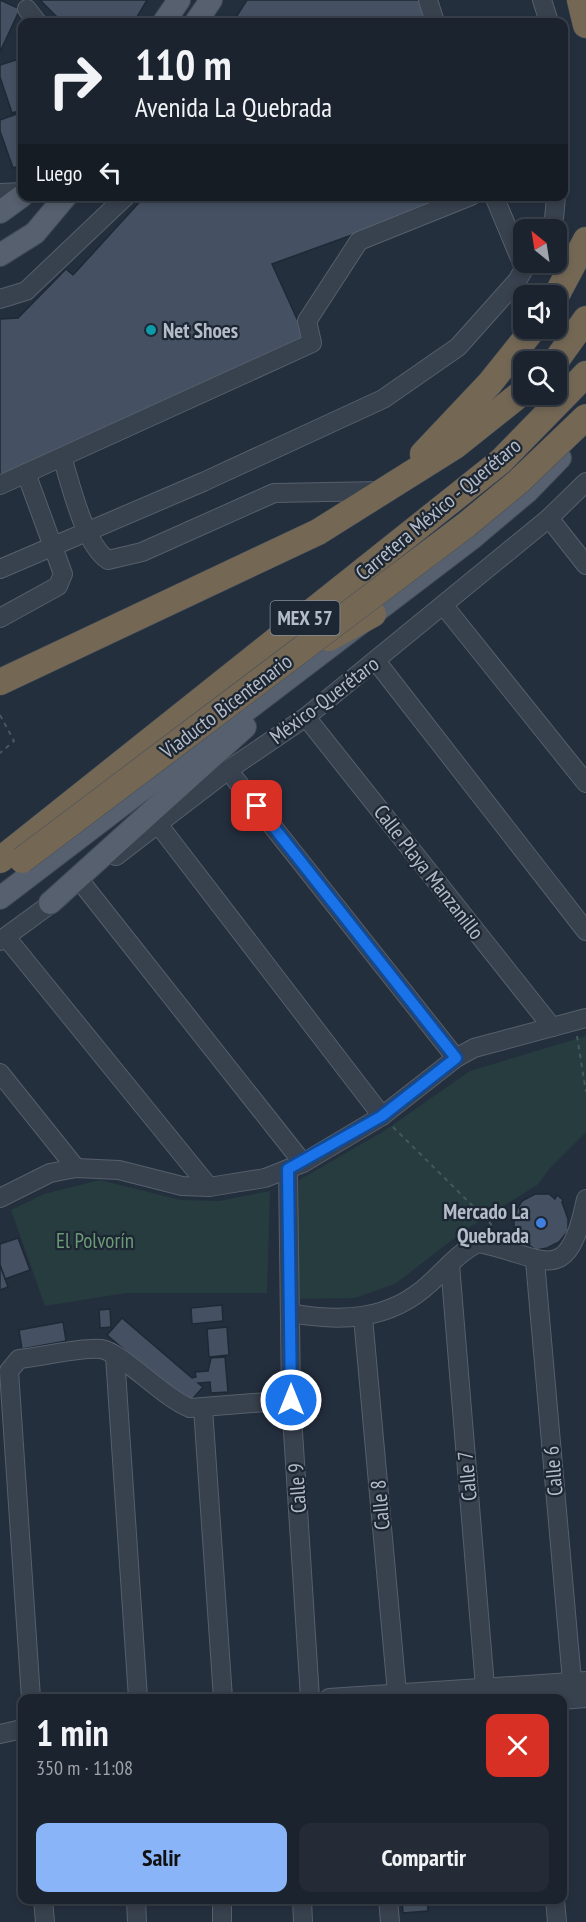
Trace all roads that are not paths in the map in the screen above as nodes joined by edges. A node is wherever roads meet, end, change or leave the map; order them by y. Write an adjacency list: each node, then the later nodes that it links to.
1 (178, 0): 6 (main road)
2 (211, 0): 7 (main road)
3 (428, 0): 8 (street)
4 (542, 0): 9 (street)
5 (580, 0): 10 (highway)
6 (167, 18)
7 (199, 18)
8 (434, 18)
9 (548, 18)
10 (586, 25)
11 (0, 193): 12 (street)
12 (18, 194)
13 (18, 197): 19 (main road)
14 (62, 201): 23 (main road)
15 (121, 201): 26 (street)
16 (459, 201): 35 (street)
17 (496, 201): 21 (street)
18 (556, 201): 20 (street)
19 (0, 212)
20 (554, 219)
21 (513, 237)
22 (586, 242): 25 (highway)
23 (0, 255)
24 (522, 273): 42 (street)
25 (563, 285)
26 (0, 298)
27 (586, 320): 29 (highway)
28 (525, 339): 39 (highway)
29 (563, 351)
30 (586, 374): 53 (highway, Carretera México - Querétaro / MEX 57)
31 (586, 390): 41 (highway, bridge)
32 (513, 400): 39 (highway, Carretera México - Querétaro)
33 (586, 417): 41 (highway, Viaducto Bicentenario, bridge)
34 (586, 432): 47 (main road)
35 (62, 457): 36 (street); 42 (street)
36 (26, 473): 38 (street); 43 (street)
37 (586, 482): 40 (street, México-Querétaro)
38 (0, 485)
39 (385, 491): 42 (street); 51 (highway, Carretera México - Querétaro)
40 (549, 518): 44 (street); 46 (street, México-Querétaro)
41 (466, 525): 58 (highway, Viaducto Bicentenario, bridge)
42 (87, 532): 43 (street)
43 (53, 547): 45 (street); 48 (street)
44 (586, 566)
45 (0, 569)
46 (444, 606): 49 (street, México-Querétaro); 55 (street)
47 (373, 614): 50 (main road); 53 (highway)
48 (0, 618)
49 (376, 661): 52 (street, México-Querétaro); 62 (street)
50 (302, 668): 60 (main road); 61 (main road)
51 (0, 681)
52 (306, 717): 54 (street, México-Querétaro); 65 (street, Calle Playa Manzanillo)
53 (164, 730): 57 (highway, Carretera México - Querétaro / MEX 57)
54 (228, 770): 56 (street, México-Querétaro); 66 (street)
55 (586, 783)
56 (158, 824): 59 (street, México-Querétaro); 68 (street)
57 (0, 860)
58 (0, 877)
59 (81, 882): 61 (street, México-Querétaro); 69 (street)
60 (0, 898)
61 (50, 903): 63 (street, México-Querétaro)
62 (586, 931)
63 (3, 939): 71 (street)
64 (581, 1019): 65 (street)
65 (552, 1027): 66 (street)
66 (456, 1058): 68 (street)
67 (0, 1073): 70 (street)
68 (382, 1116): 69 (street)
69 (296, 1166): 71 (street); 76 (street, Calle 9)
70 (76, 1168): 71 (street); 72 (street)
71 (209, 1187)
72 (0, 1198)
73 (586, 1199): 74 (street)
74 (535, 1261): 75 (street); 81 (street, Calle 6)
75 (450, 1265): 77 (street); 82 (street, Calle 7)
76 (290, 1313): 77 (street); 79 (street, Calle 9)
77 (363, 1317): 83 (street, Calle 8)
78 (115, 1356): 80 (street); 84 (street); 85 (street)
79 (291, 1400): 80 (street); 87 (street, Calle 9)
80 (203, 1408): 86 (street)
81 (579, 1681): 82 (street)
82 (485, 1687): 83 (street)
83 (397, 1693): 88 (street)
84 (31, 1694)
85 (138, 1694)
86 (223, 1694)
87 (310, 1694)
88 (390, 1694)
89 (586, 1698): 90 (street)
90 (567, 1700)
91 (18, 1730): 92 (street)
92 (0, 1734)
93 (43, 1904): 99 (street)
94 (136, 1904): 100 (street)
95 (222, 1904): 101 (street)
96 (302, 1904): 102 (street)
97 (388, 1904): 103 (street)
98 (555, 1904): 104 (street)
99 (45, 1922)
100 (137, 1922)
101 (222, 1922)
102 (303, 1922)
103 (390, 1922)
104 (557, 1922)

